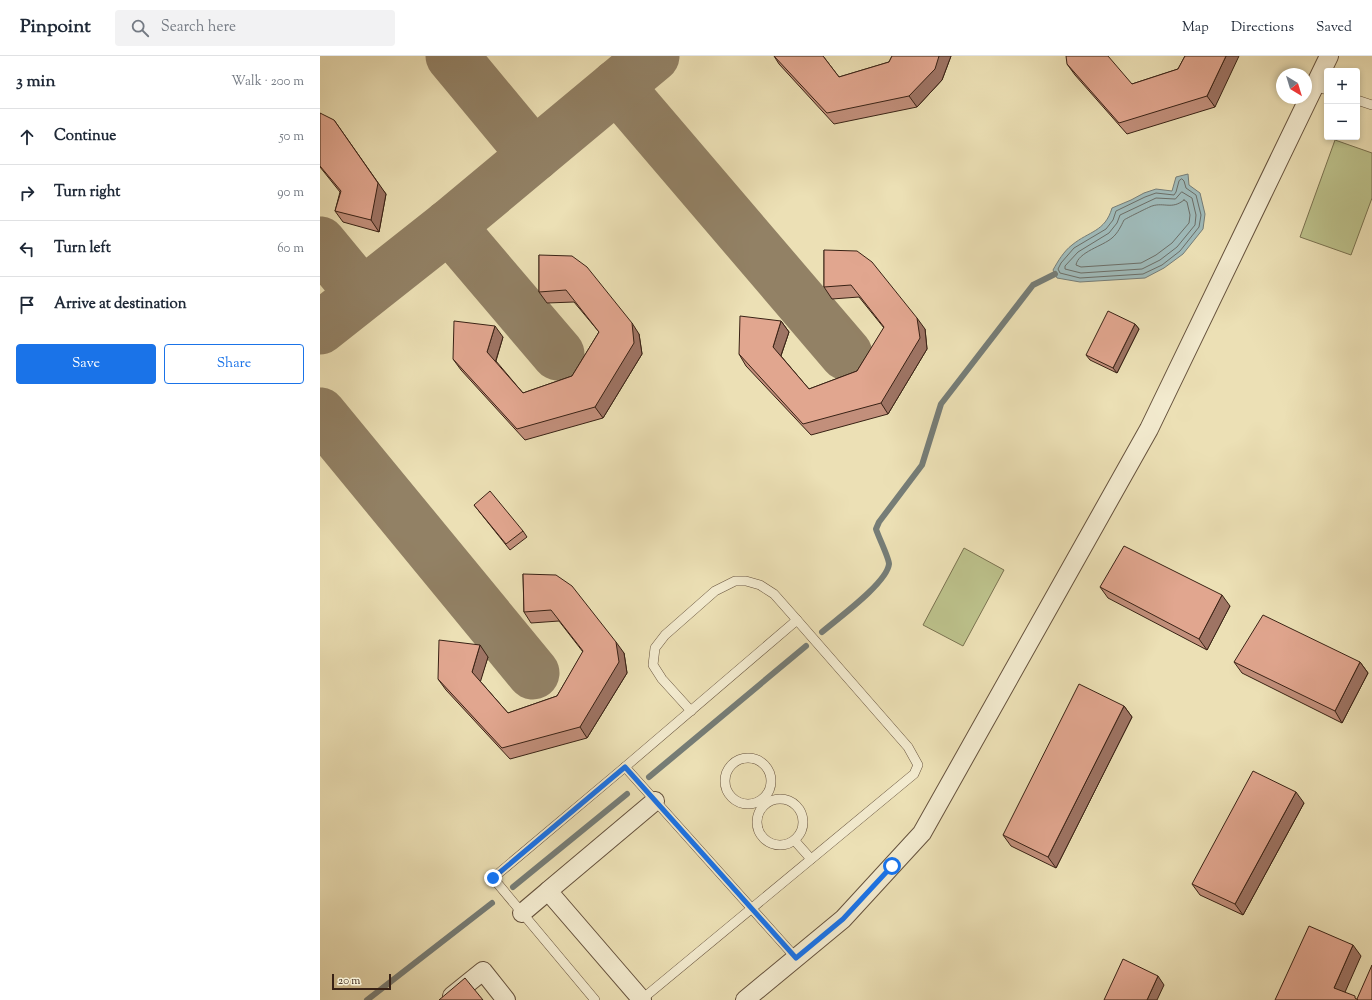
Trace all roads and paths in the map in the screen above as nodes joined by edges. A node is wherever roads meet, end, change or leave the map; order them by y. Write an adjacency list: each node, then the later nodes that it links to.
1 (1329, 56): 2 (street)
2 (1321, 88): 15 (street)
3 (1360, 101): 4 (lane)
4 (1372, 105)
5 (797, 620): 6 (lane); 6 (lane); 11 (lane)
6 (691, 711): 7 (lane)
7 (625, 767): 9 (lane); 14 (lane)
8 (767, 800): 8 (lane); 10 (lane); 10 (lane)
9 (655, 801): 12 (street); 13 (lane)
10 (795, 841): 11 (lane)
11 (811, 859): 13 (lane)
12 (548, 891): 14 (street); 19 (street)
13 (752, 910): 15 (lane); 19 (lane)
14 (522, 913): 18 (lane)
15 (796, 958): 20 (street)
16 (452, 996): 17 (street)
17 (506, 1000)
18 (595, 1000)
19 (642, 1000)
20 (745, 1000)

